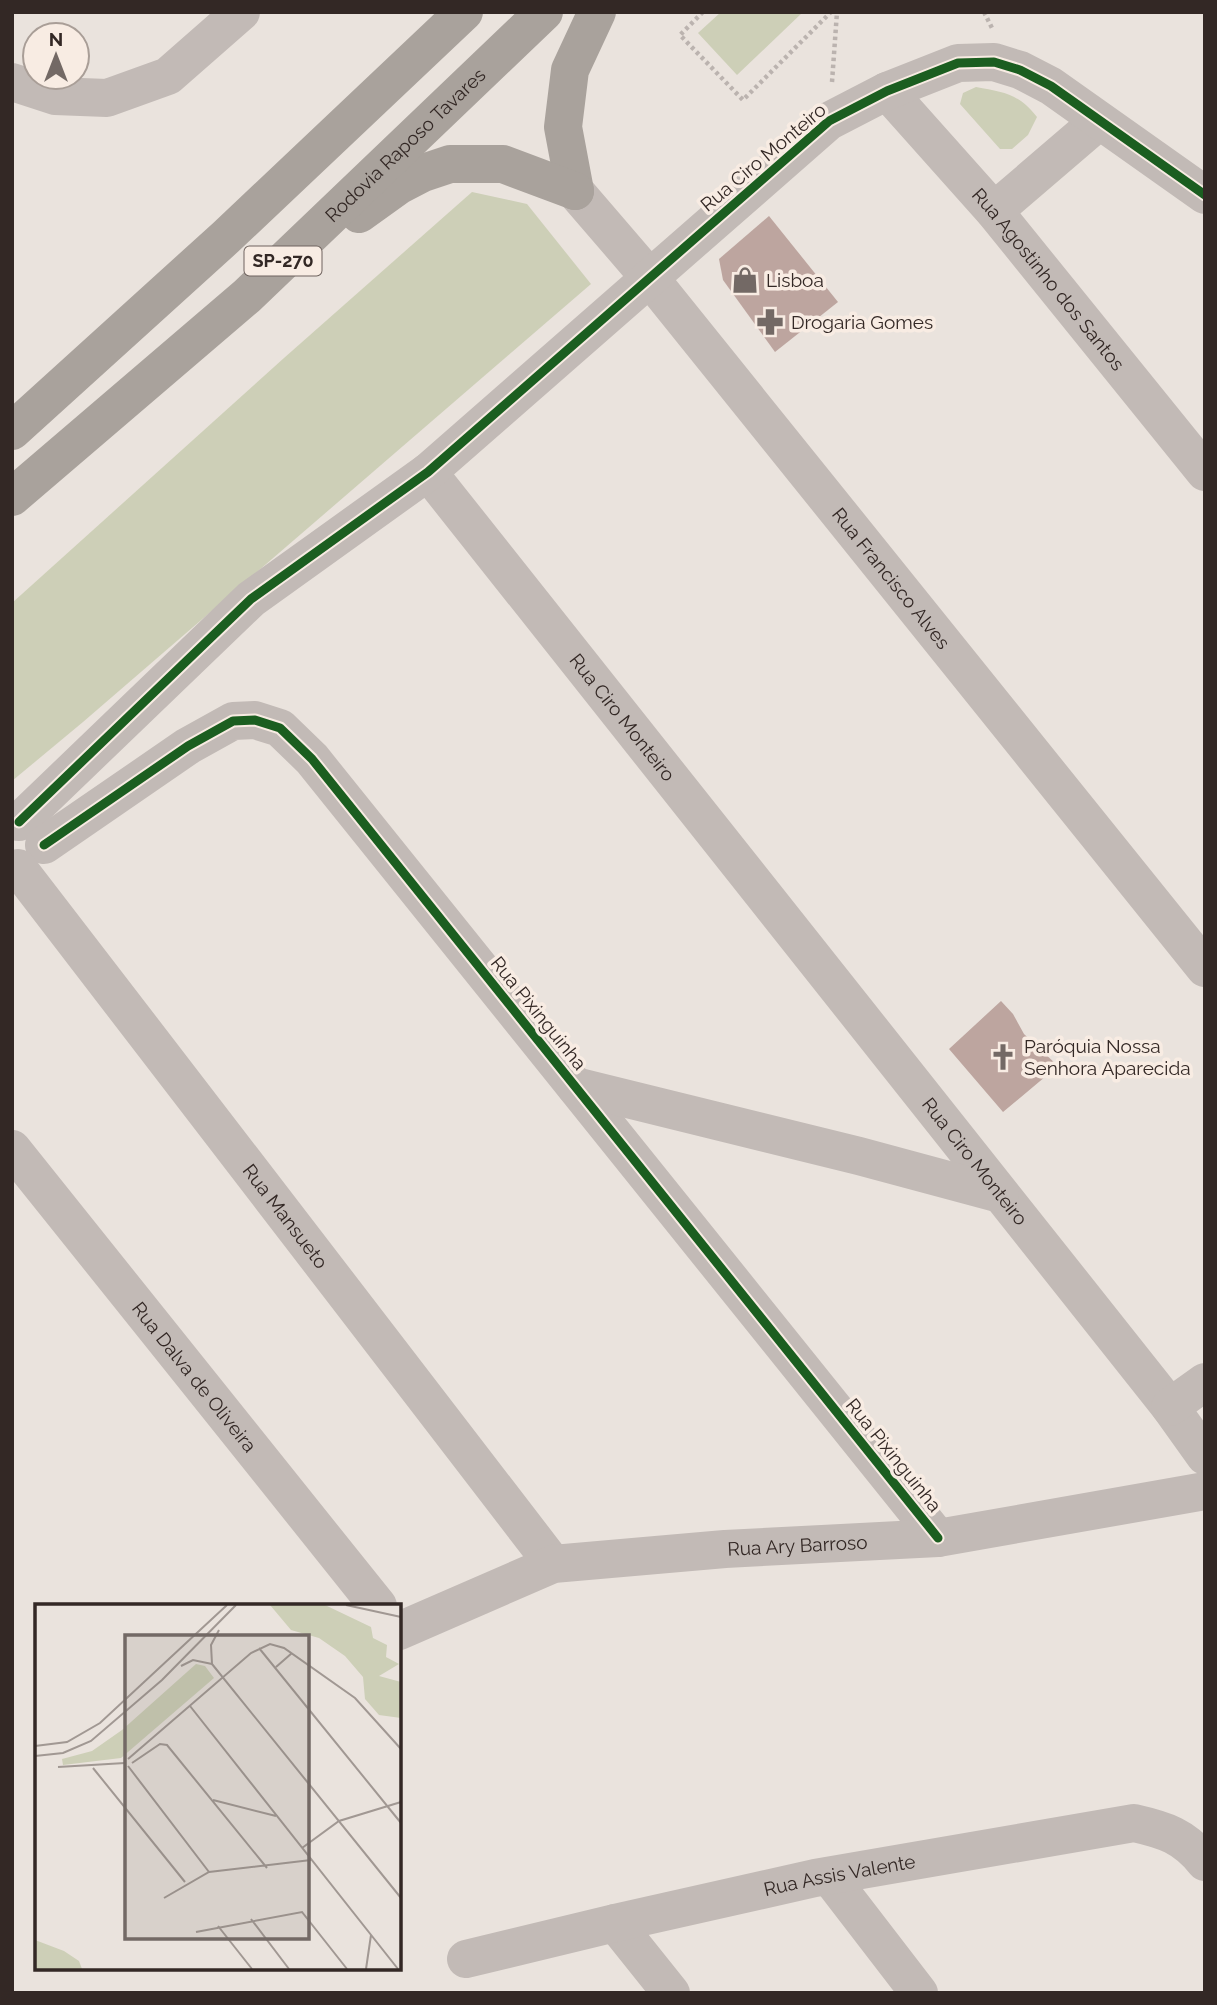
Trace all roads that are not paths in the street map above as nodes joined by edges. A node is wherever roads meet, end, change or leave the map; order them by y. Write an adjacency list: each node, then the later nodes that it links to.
1 (241, 12): 5 (street)
2 (464, 12): 13 (highway, SP-270)
3 (544, 12): 12 (highway, Rodovia Raposo Tavares / SP-270)
4 (597, 12): 8 (highway)
5 (12, 82)
6 (887, 91): 7 (street, Rua Ciro Monteiro); 10 (street, Rua Agostinho dos Santos); 11 (street, Rua Ciro Monteiro)
7 (1099, 121): 9 (street, Rua Ciro Monteiro); 10 (street)
8 (575, 191): 11 (street, Rua Francisco Alves); 12 (highway)
9 (1205, 195)
10 (994, 211): 15 (street, Rua Agostinho dos Santos)
11 (649, 277): 14 (street, Rua Ciro Monteiro); 18 (street, Rua Francisco Alves)
12 (247, 296): 16 (highway, Rodovia Raposo Tavares / SP-270)
13 (12, 431)
14 (428, 472): 17 (street); 21 (street, Rua Ciro Monteiro)
15 (1205, 472)
16 (12, 497)
17 (21, 845): 19 (street, Rua Pixinguinha); 27 (street, Rua Mansueto)
18 (1205, 968)
19 (575, 1086): 21 (street); 26 (street, Rua Pixinguinha)
20 (12, 1149): 28 (street, Rua Dalva de Oliveira)
21 (1000, 1194): 23 (street, Rua Ciro Monteiro)
22 (1205, 1381): 23 (street)
23 (1170, 1407): 24 (street, Rua Ciro Monteiro)
24 (1205, 1455)
25 (1205, 1491): 26 (street, Rua Ary Barroso)
26 (938, 1538): 27 (street, Rua Ary Barroso)
27 (553, 1564): 29 (street, Rua Ary Barroso)
28 (376, 1604)
29 (401, 1630)
30 (1205, 1862): 31 (street, Rua Assis Valente)
31 (829, 1876): 32 (street, Rua Assis Valente); 35 (street)
32 (615, 1923): 33 (street, Rua Assis Valente); 34 (street)
33 (466, 1959)
34 (671, 1993)
35 (919, 1993)

